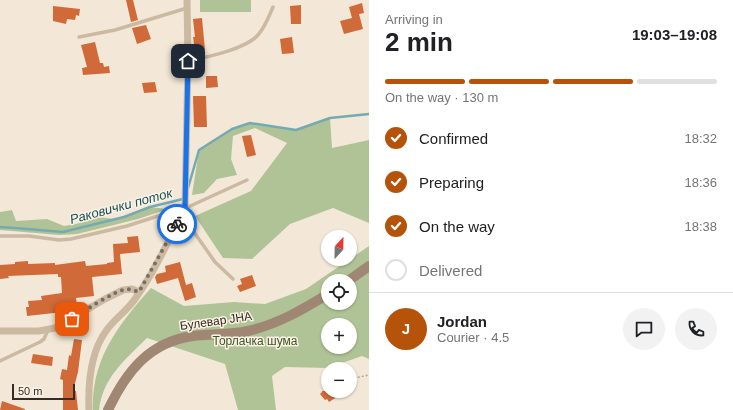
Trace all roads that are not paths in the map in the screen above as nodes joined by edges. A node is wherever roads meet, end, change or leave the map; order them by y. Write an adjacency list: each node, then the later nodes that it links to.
1 (187, 4): 3 (lane); 4 (street)
2 (273, 7): 4 (lane)
3 (79, 37)
4 (188, 61): 6 (street)
5 (247, 180): 6 (lane)
6 (185, 206): 7 (street)
7 (182, 216): 8 (lane); 11 (lane); 12 (street)
8 (0, 236)
9 (369, 266): 10 (main road)
10 (357, 275)
11 (233, 280)
12 (139, 292): 14 (street); 17 (street)
13 (321, 298): 18 (main road, Булевар ЈНА)
14 (48, 330): 15 (street); 16 (lane)
15 (0, 332)
16 (0, 361)
17 (89, 410)
18 (108, 410)

